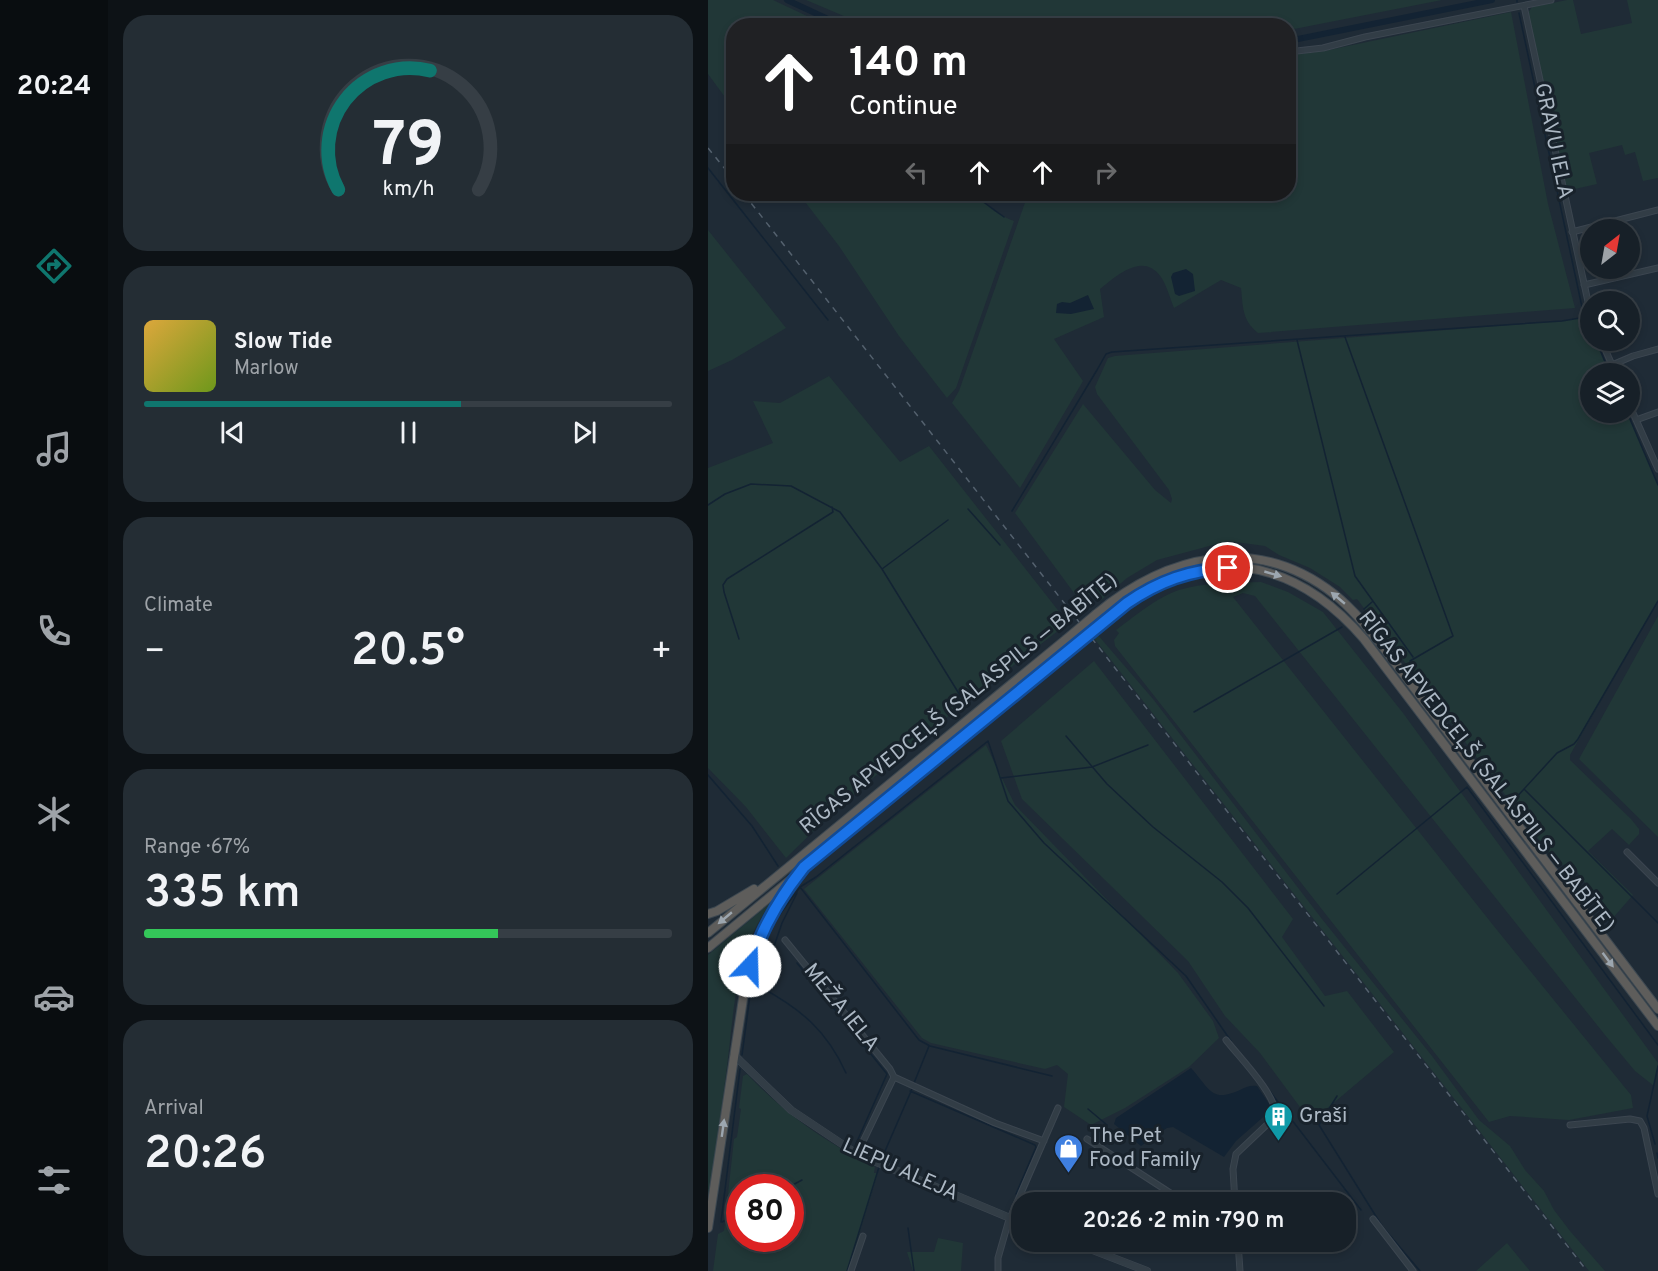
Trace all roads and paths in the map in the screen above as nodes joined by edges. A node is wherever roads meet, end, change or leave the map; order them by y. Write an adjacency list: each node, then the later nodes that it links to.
1 (1551, 0): 2 (street)
2 (1524, 6): 3 (street); 5 (street, GRAVU IELA)
3 (1296, 51)
4 (1658, 210): 5 (street)
5 (1572, 232): 7 (street, GRAVU IELA)
6 (1658, 268): 7 (street)
7 (1584, 285): 8 (street, GRAVU IELA)
8 (1585, 291)
9 (1658, 349): 10 (street)
10 (1617, 363)
11 (1658, 412): 12 (street)
12 (1640, 419)
13 (1637, 423): 14 (street)
14 (1658, 469)
15 (1627, 852): 18 (street)
16 (804, 867): 22 (highway, RĪGAS APVEDCEĻŠ (SALASPILS — BABĪTE)); 24 (highway, RĪGAS APVEDCEĻŠ (SALASPILS — BABĪTE), one-way to 24, bridge); 26 (highway)
17 (775, 877): 19 (highway); 20 (highway, RĪGAS APVEDCEĻŠ (SALASPILS — BABĪTE), one-way to 20); 23 (highway, RĪGAS APVEDCEĻŠ (SALASPILS — BABĪTE), one-way to 17, bridge)
18 (1658, 883)
19 (708, 914)
20 (708, 933)
21 (785, 940): 27 (street, MEŽA IELA)
22 (708, 948)
23 (1658, 1009)
24 (1658, 1026)
25 (1226, 1040): 35 (street)
26 (734, 1055): 32 (street, LIEPU ALEJA); 39 (highway, one-way to 26)
27 (894, 1077): 31 (street); 32 (street)
28 (1058, 1108): 31 (street)
29 (1570, 1125): 36 (street)
30 (1087, 1139): 34 (street)
31 (1044, 1142): 33 (street)
32 (857, 1154): 37 (street, LIEPU ALEJA)
33 (1022, 1192)
34 (1169, 1192)
35 (1234, 1192)
36 (1658, 1194)
37 (1011, 1218): 44 (street)
38 (1373, 1219): 47 (street)
39 (708, 1228)
40 (862, 1236): 43 (street)
41 (1098, 1252): 45 (street)
42 (1239, 1252): 46 (street)
43 (851, 1271)
44 (998, 1271)
45 (1147, 1271)
46 (1240, 1271)
47 (1413, 1271)

